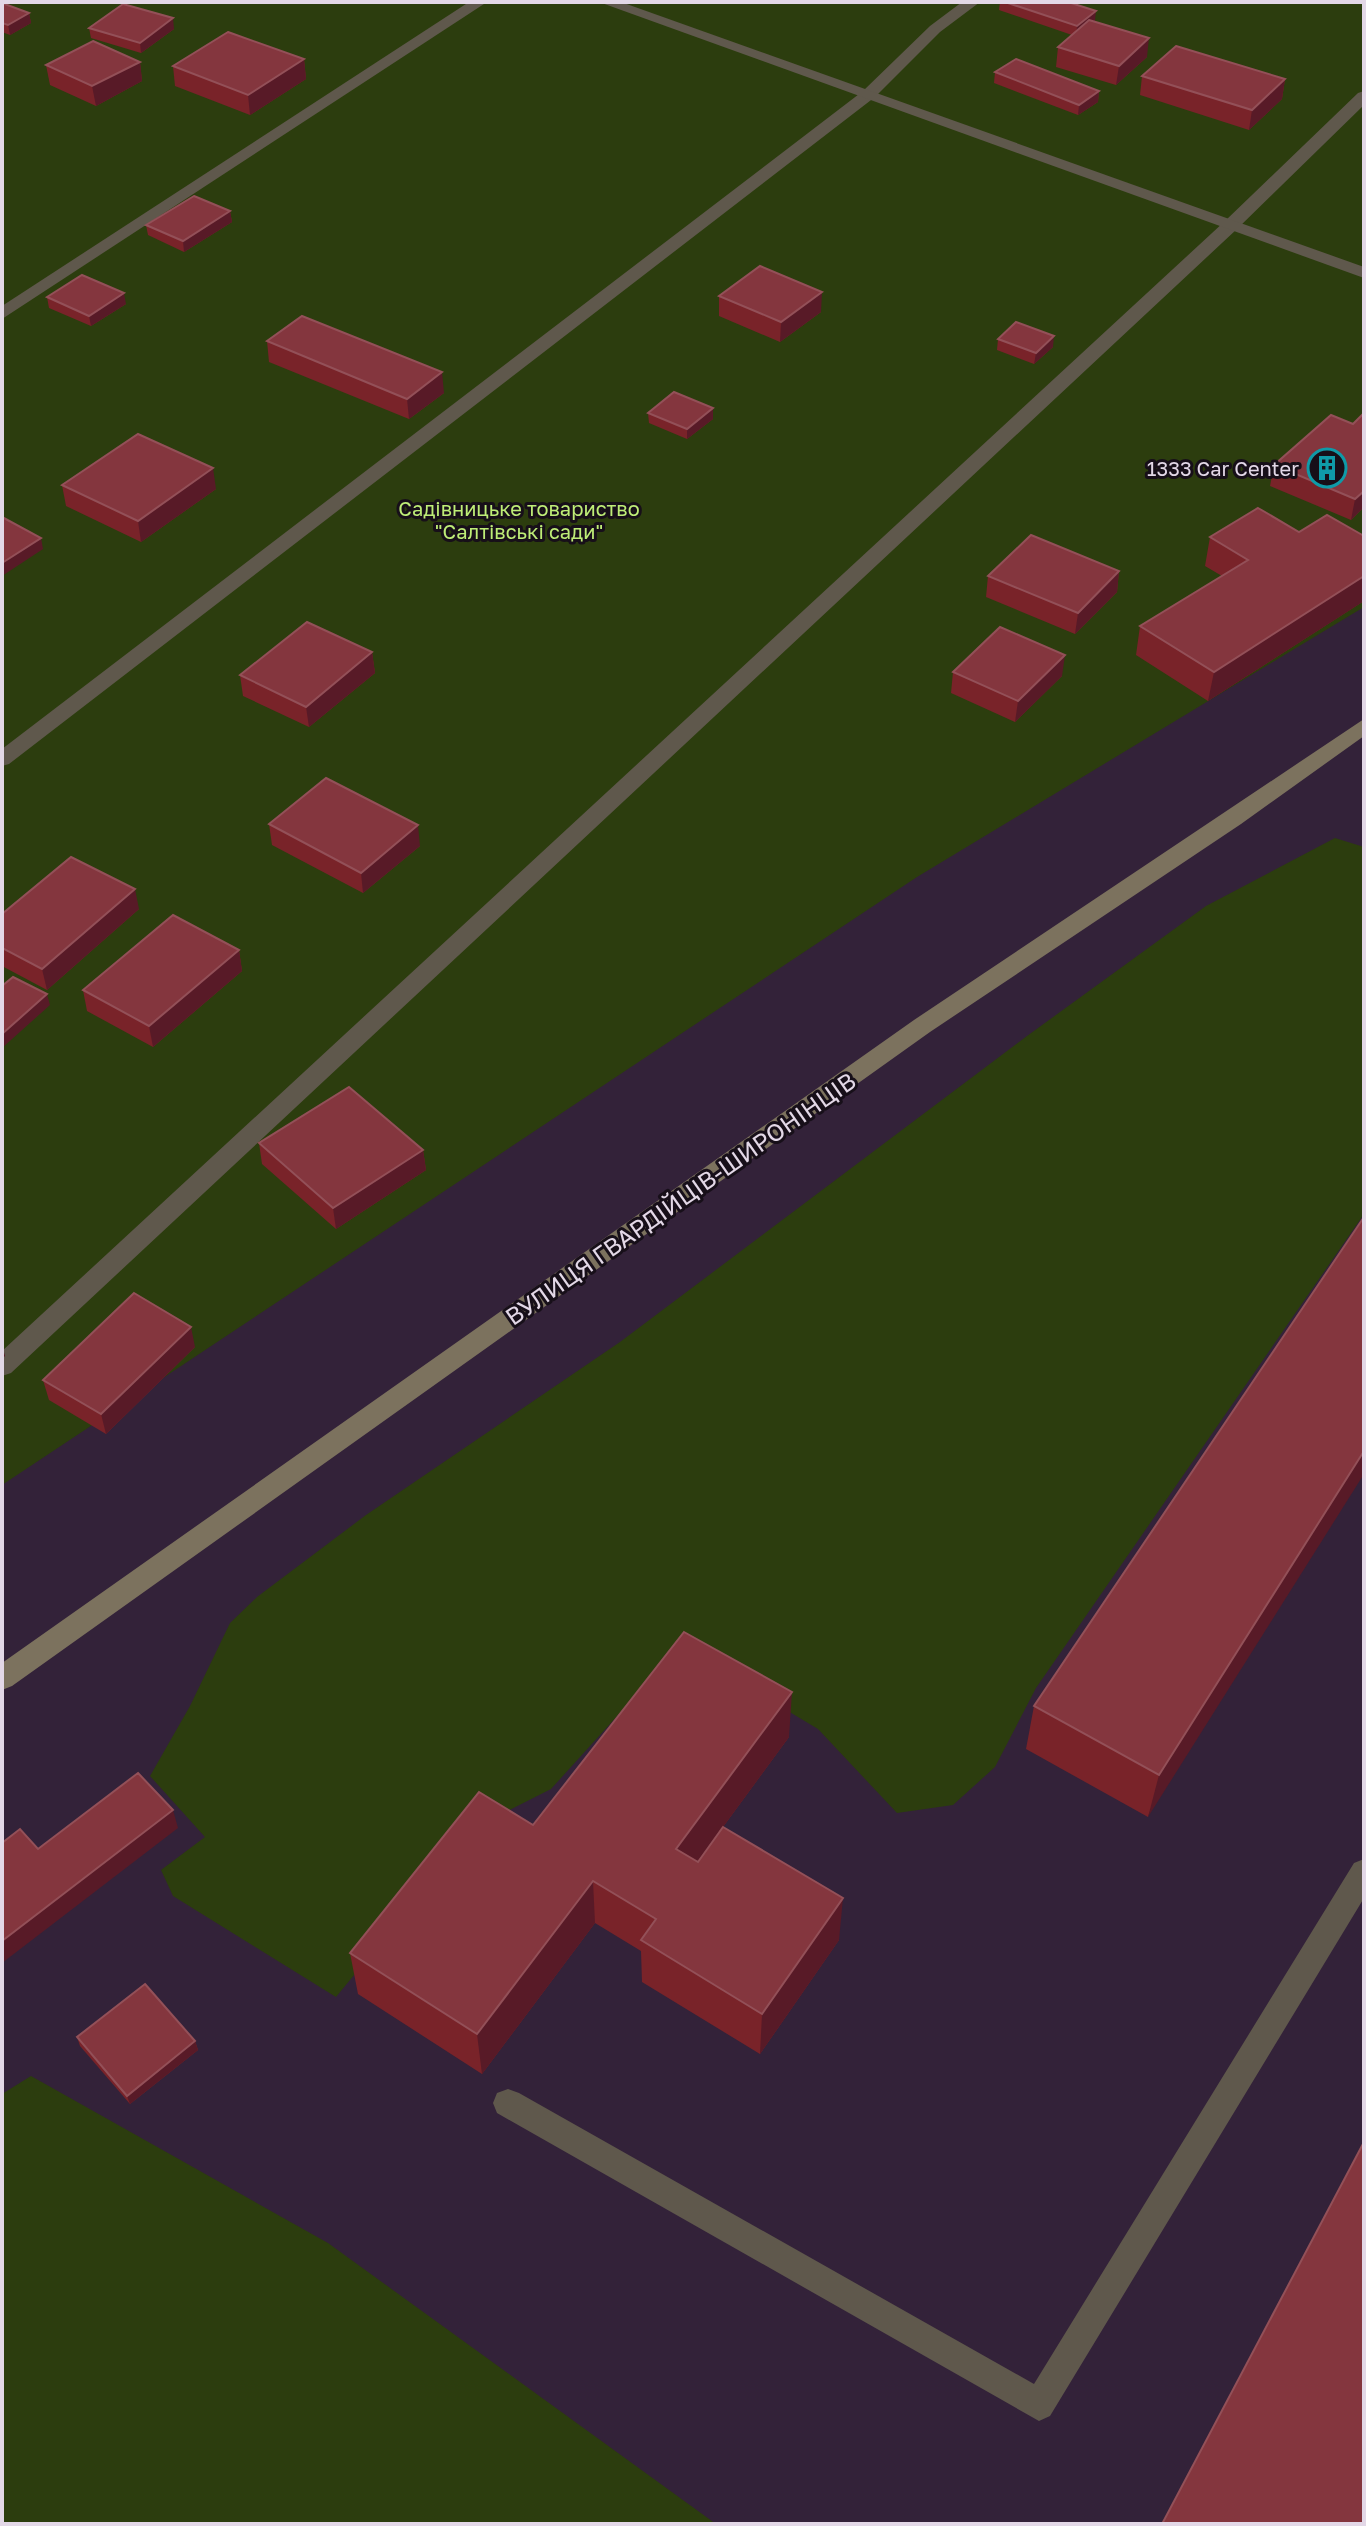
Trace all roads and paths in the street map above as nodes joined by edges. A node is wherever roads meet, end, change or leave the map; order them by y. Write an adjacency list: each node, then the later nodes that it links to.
1 (479, 2): 8 (street)
2 (607, 2): 4 (street)
3 (972, 2): 4 (street)
4 (869, 94): 6 (street); 10 (street)
5 (1364, 96): 6 (street)
6 (1231, 225): 7 (street); 11 (street)
7 (1364, 273)
8 (2, 314)
9 (1364, 726): 12 (main road, ВУЛИЦЯ ГВАРДІЙЦІВ-ШИРОНІНЦІВ)
10 (2, 759)
11 (2, 1366)
12 (2, 1678)
13 (1364, 1872): 14 (street)
14 (508, 2103)

